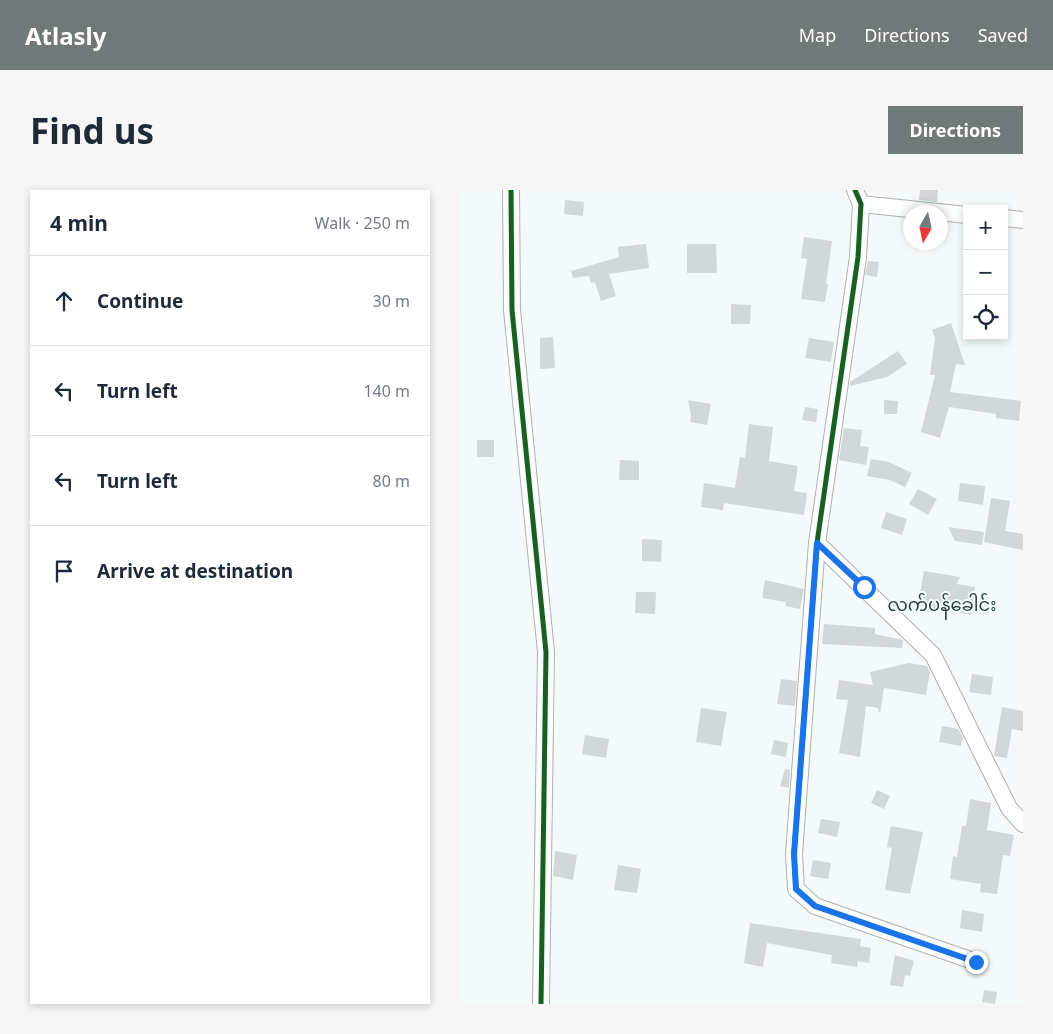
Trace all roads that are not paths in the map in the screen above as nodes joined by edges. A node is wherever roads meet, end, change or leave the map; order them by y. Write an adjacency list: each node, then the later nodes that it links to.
1 (511, 190): 9 (street)
2 (858, 197): 3 (street); 6 (street)
3 (963, 213)
4 (1008, 218): 5 (street)
5 (1023, 220)
6 (817, 543): 7 (street); 8 (street)
7 (1023, 824)
8 (976, 962)
9 (541, 1004)

